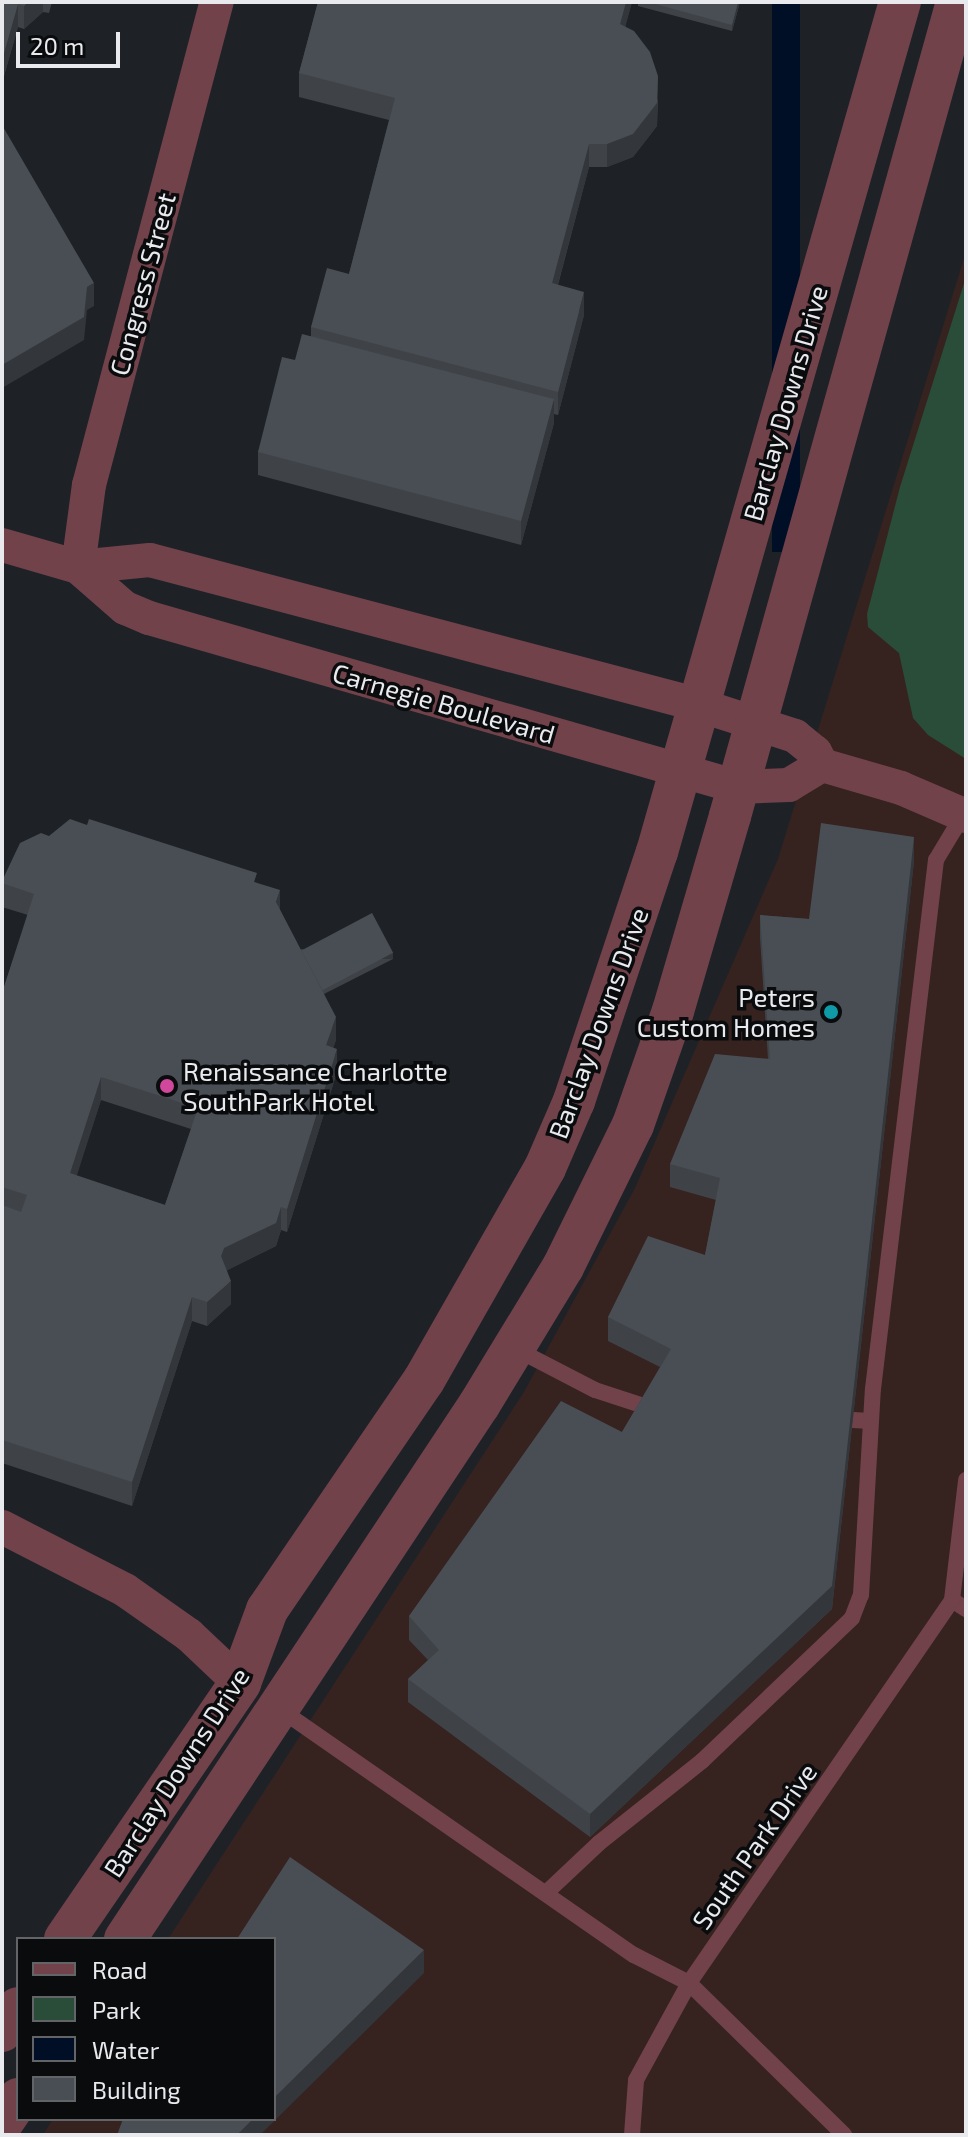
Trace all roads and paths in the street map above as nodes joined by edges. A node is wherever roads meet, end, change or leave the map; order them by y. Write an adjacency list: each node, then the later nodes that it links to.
1 (217, 2): 5 (street, Congress Street)
2 (900, 2): 6 (street, Barclay Downs Drive)
3 (957, 2): 7 (street, Barclay Downs Drive)
4 (2, 545): 5 (street, Carnegie Boulevard)
5 (78, 567): 6 (street, Carnegie Boulevard); 9 (street, Carnegie Boulevard)
6 (699, 705): 7 (street, Carnegie Boulevard); 9 (street, Barclay Downs Drive)
7 (757, 722): 8 (street, Carnegie Boulevard); 10 (street, Barclay Downs Drive)
8 (822, 765): 10 (street, Carnegie Boulevard); 11 (street, Carnegie Boulevard)
9 (681, 770): 10 (street, Carnegie Boulevard); 19 (street, Barclay Downs Drive)
10 (738, 787): 12 (street, Barclay Downs Drive)
11 (964, 815): 15 (lane)
12 (514, 1348): 13 (lane); 20 (street, Barclay Downs Drive)
13 (650, 1408)
14 (853, 1420): 15 (lane)
15 (871, 1421): 21 (lane)
16 (966, 1480): 18 (lane, South Park Drive)
17 (2, 1527): 19 (street)
18 (959, 1605): 24 (lane, South Park Drive)
19 (240, 1683): 20 (street); 22 (street, Barclay Downs Drive)
20 (281, 1710): 21 (lane); 23 (street, Barclay Downs Drive)
21 (547, 1892): 24 (lane)
22 (66, 1937)
23 (126, 1937)
24 (689, 1983): 29 (lane, South Park Drive); 30 (lane)
25 (16, 2011): 26 (street)
26 (2, 2031)
27 (16, 2102): 28 (street)
28 (2, 2123)
29 (632, 2135)
30 (844, 2135)

